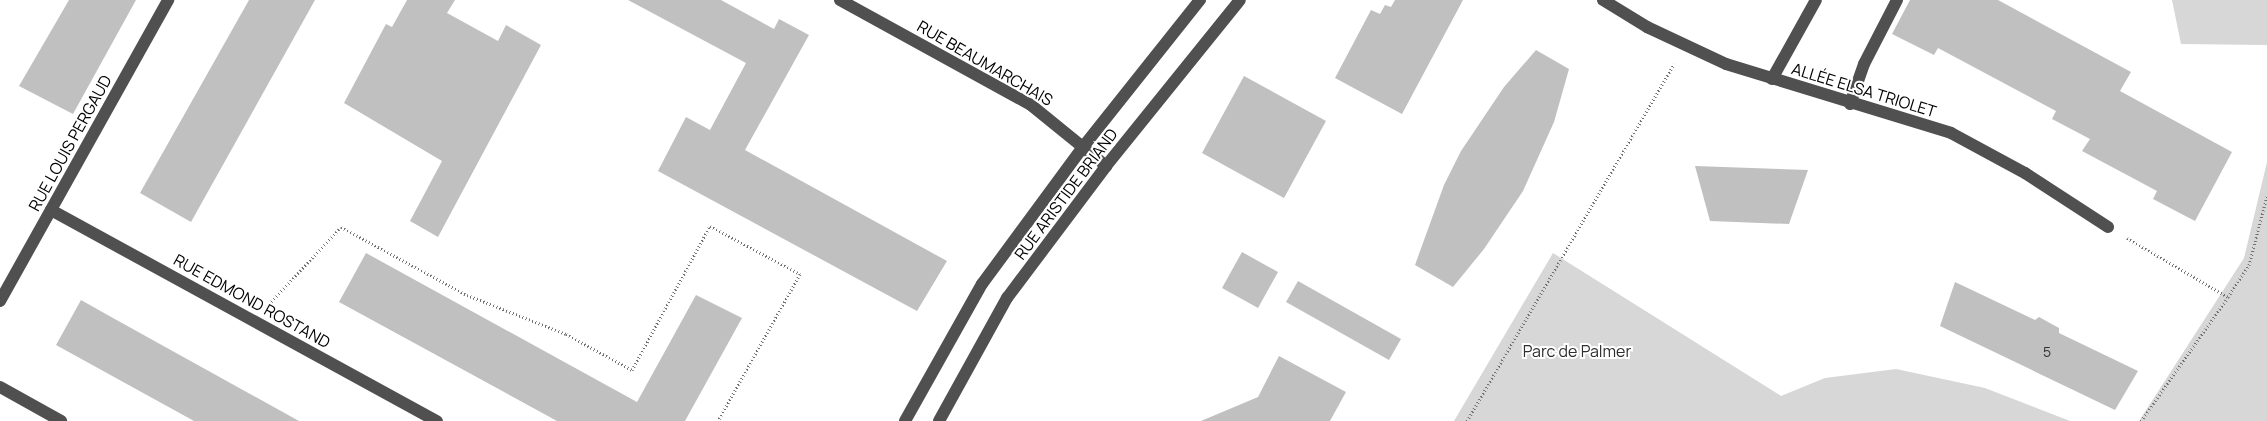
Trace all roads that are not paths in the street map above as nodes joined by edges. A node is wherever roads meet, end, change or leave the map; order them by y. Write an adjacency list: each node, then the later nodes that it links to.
1 (168, 0): 12 (street, RUE LOUIS PERGAUD)
2 (840, 0): 10 (street, RUE BEAUMARCHAIS)
3 (1200, 0): 10 (street, RUE ARISTIDE BRIAND)
4 (1240, 0): 11 (street, RUE ARISTIDE BRIAND)
5 (1603, 0): 8 (street, ALLÉE ELSA TRIOLET)
6 (1816, 0): 8 (street)
7 (1896, 0): 9 (street)
8 (1772, 79): 9 (street, ALLÉE ELSA TRIOLET)
9 (1850, 104): 13 (street, ALLÉE ELSA TRIOLET)
10 (1083, 147): 11 (street, RUE BEAUMARCHAIS); 18 (street, RUE ARISTIDE BRIAND)
11 (1106, 166): 19 (street, RUE ARISTIDE BRIAND)
12 (50, 210): 14 (street, RUE LOUIS PERGAUD); 17 (street, RUE EDMOND ROSTAND)
13 (2108, 227)
14 (0, 301)
15 (0, 387): 16 (street)
16 (61, 421)
17 (437, 421)
18 (905, 421)
19 (939, 421)

